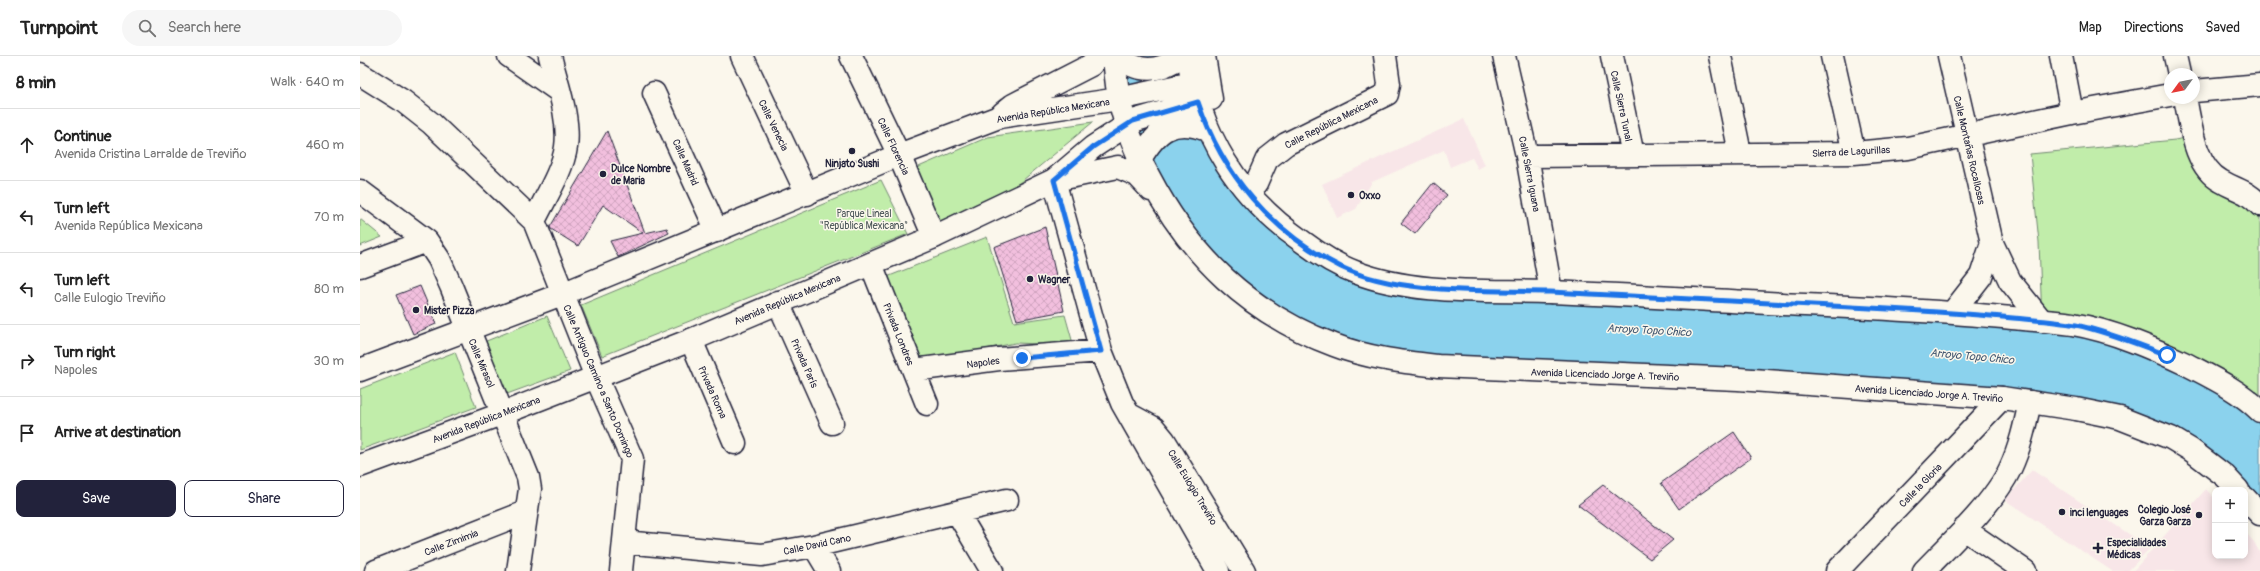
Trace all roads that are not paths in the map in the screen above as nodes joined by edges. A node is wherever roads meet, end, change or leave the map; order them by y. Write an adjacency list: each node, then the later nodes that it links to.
1 (510, 56): 21 (street)
2 (550, 56): 21 (street)
3 (742, 56): 41 (street, Calle Venecia)
4 (851, 56): 35 (street, Calle Florencia)
5 (1098, 56): 28 (street)
6 (1183, 56): 16 (street); 23 (street)
7 (1204, 56): 39 (street)
8 (1385, 56): 39 (street, Calle República Mexicana)
9 (1504, 56): 37 (street, Calle Sierra Iguana)
10 (1612, 56): 36 (street, Calle Sierra Tunal)
11 (1720, 56): 33 (street)
12 (1832, 56): 34 (street)
13 (1949, 56): 31 (street, Calle Montañas Rocallosas)
14 (2061, 56): 27 (street)
15 (2176, 56): 17 (street)
16 (1119, 58): 25 (street, Avenida Licenciado Jorge A. Treviño)
17 (2179, 68)
18 (360, 74): 44 (street, Calle Antiguo Camino a Santo Domingo)
19 (2260, 85): 20 (street)
20 (2200, 90)
21 (559, 91): 44 (street)
22 (654, 93): 45 (street, Calle Madrid)
23 (1190, 94): 25 (street, Avenida República Mexicana); 29 (street, Avenida República Mexicana); 30 (street)
24 (2164, 95): 27 (street, Sierra de Lagurillas)
25 (1126, 98): 28 (street, Avenida República Mexicana); 29 (street, Avenida Licenciado Jorge A. Treviño)
26 (2186, 104): 42 (street)
27 (2072, 113): 31 (street, Sierra de Lagurillas)
28 (999, 117): 35 (street, Avenida República Mexicana)
29 (1134, 122): 32 (street, Avenida Licenciado Jorge A. Treviño); 38 (street, Avenida República Mexicana)
30 (1202, 128): 32 (street); 49 (street)
31 (1966, 136): 34 (street, Sierra de Lagurillas); 48 (street, Calle Montañas Rocallosas)
32 (1145, 150): 43 (street, Avenida Licenciado Jorge A. Treviño)
33 (1740, 153): 34 (street, Sierra de Lagurillas); 36 (street, Sierra de Lagurillas)
34 (1854, 153)
35 (899, 155): 41 (street, Avenida República Mexicana); 46 (street, Calle Florencia)
36 (1633, 155): 37 (street, Sierra de Lagurillas)
37 (1527, 156): 52 (street, Calle Sierra Iguana)
38 (1054, 180): 43 (street); 46 (street, Avenida República Mexicana); 59 (street, Calle Eulogio Treviño)
39 (1256, 184): 49 (street)
40 (360, 191): 47 (street, Calle Mirasol)
41 (807, 194): 45 (street, Avenida República Mexicana)
42 (2256, 196)
43 (1162, 201): 63 (street, Avenida Licenciado Jorge A. Treviño)
44 (534, 221): 53 (street, Calle Antiguo Camino a Santo Domingo)
45 (717, 231): 53 (street, Avenida República Mexicana)
46 (934, 237): 50 (street, Avenida República Mexicana)
47 (427, 241): 51 (street); 57 (street, Calle Mirasol)
48 (1992, 243): 55 (street); 56 (street, Calle Montañas Rocallosas)
49 (1316, 252): 52 (street)
50 (871, 264): 54 (street, Avenida República Mexicana); 61 (street, Privada Londres)
51 (360, 266)
52 (1551, 292): 55 (street)
53 (562, 294): 57 (street, Avenida República Mexicana); 62 (street, Calle Antiguo Camino a Santo Domingo)
54 (778, 302): 58 (street, Avenida República Mexicana); 69 (street, Privada París)
55 (1953, 312): 56 (street)
56 (2042, 321): 66 (street)
57 (468, 330): 60 (street, Avenida República Mexicana); 67 (street, Calle Mirasol)
58 (691, 340): 62 (street, Avenida República Mexicana); 70 (street, Privada Roma)
59 (1101, 351): 61 (street, Napoles); 68 (street, Calle Eulogio Treviño)
60 (360, 370)
61 (914, 370): 65 (street, Privada Londres)
62 (596, 377): 67 (street, Avenida República Mexicana); 79 (street, Calle Antiguo Camino a Santo Domingo)
63 (2002, 398): 64 (street, Avenida Licenciado Jorge A. Treviño); 89 (street, Calle la Gloria)
64 (2030, 402): 72 (street, Avenida Licenciado Jorge A. Treviño); 78 (street)
65 (927, 404)
66 (2256, 404)
67 (504, 413): 71 (street, Avenida República Mexicana); 75 (street, Calle Mirasol)
68 (1130, 415): 87 (street, Calle Eulogio Treviño); 88 (street, Calle Eulogio Treviño)
69 (832, 423)
70 (735, 443)
71 (360, 466)
72 (2235, 487)
73 (1007, 500): 76 (street, Calle David Cano)
74 (2248, 501): 77 (street)
75 (526, 512): 82 (street, Calle Zimimia); 83 (street, Calle Mirasol)
76 (957, 512): 80 (street, Calle David Cano); 86 (street)
77 (2260, 514)
78 (1964, 529): 90 (street); 91 (street)
79 (624, 542): 81 (street, Calle David Cano); 84 (street, Calle Antiguo Camino a Santo Domingo)
80 (814, 546): 81 (street, Calle David Cano); 85 (street)
81 (761, 563)
82 (376, 571)
83 (518, 571)
84 (621, 571)
85 (829, 571)
86 (992, 571)
87 (1218, 571)
88 (1244, 571)
89 (1837, 571)
90 (1924, 571)
91 (2025, 571)

